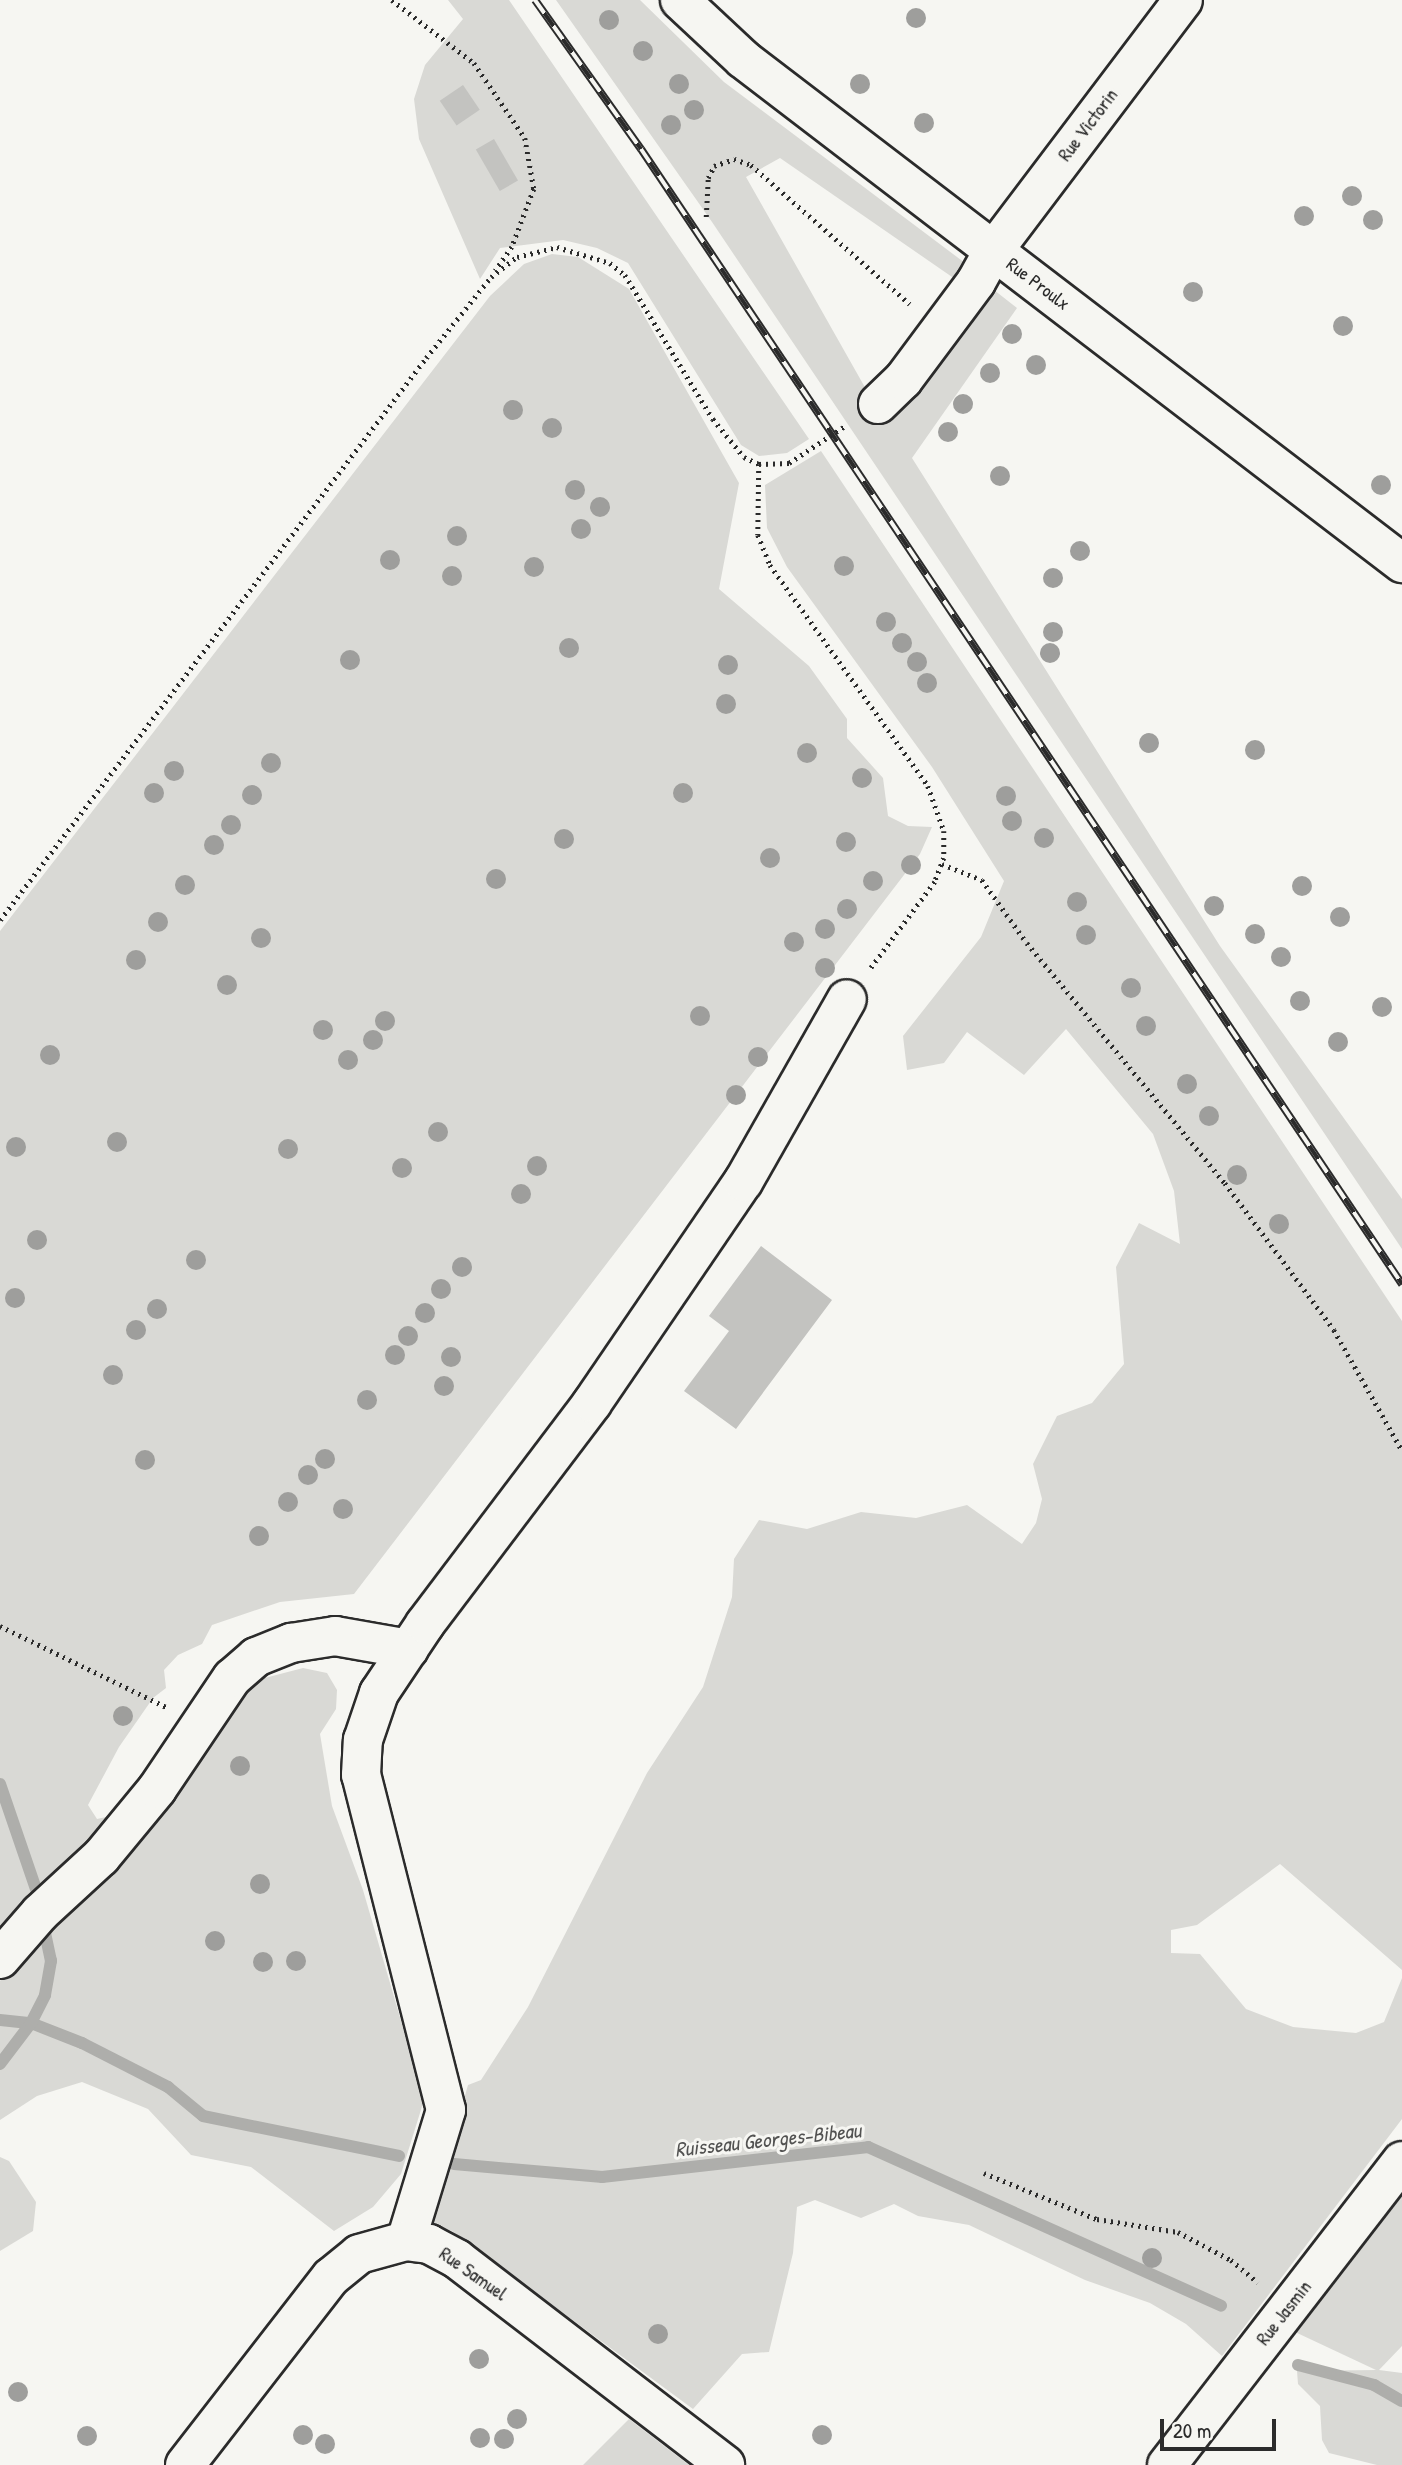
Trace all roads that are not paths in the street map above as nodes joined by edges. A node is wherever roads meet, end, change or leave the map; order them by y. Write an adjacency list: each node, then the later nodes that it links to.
1 (680, 0): 3 (street, Rue Proulx)
2 (1183, 0): 3 (street, Rue Victorin)
3 (994, 250): 4 (street, Rue Victorin); 5 (street, Rue Proulx)
4 (878, 404)
5 (1402, 564)
6 (847, 999): 7 (street)
7 (409, 1649): 8 (street); 10 (street)
8 (0, 1959)
9 (1402, 2161): 13 (street, Rue Jasmin)
10 (406, 2241): 11 (street, Rue Samuel); 12 (street, Rue Samuel)
11 (185, 2465)
12 (725, 2465)
13 (1167, 2465)

